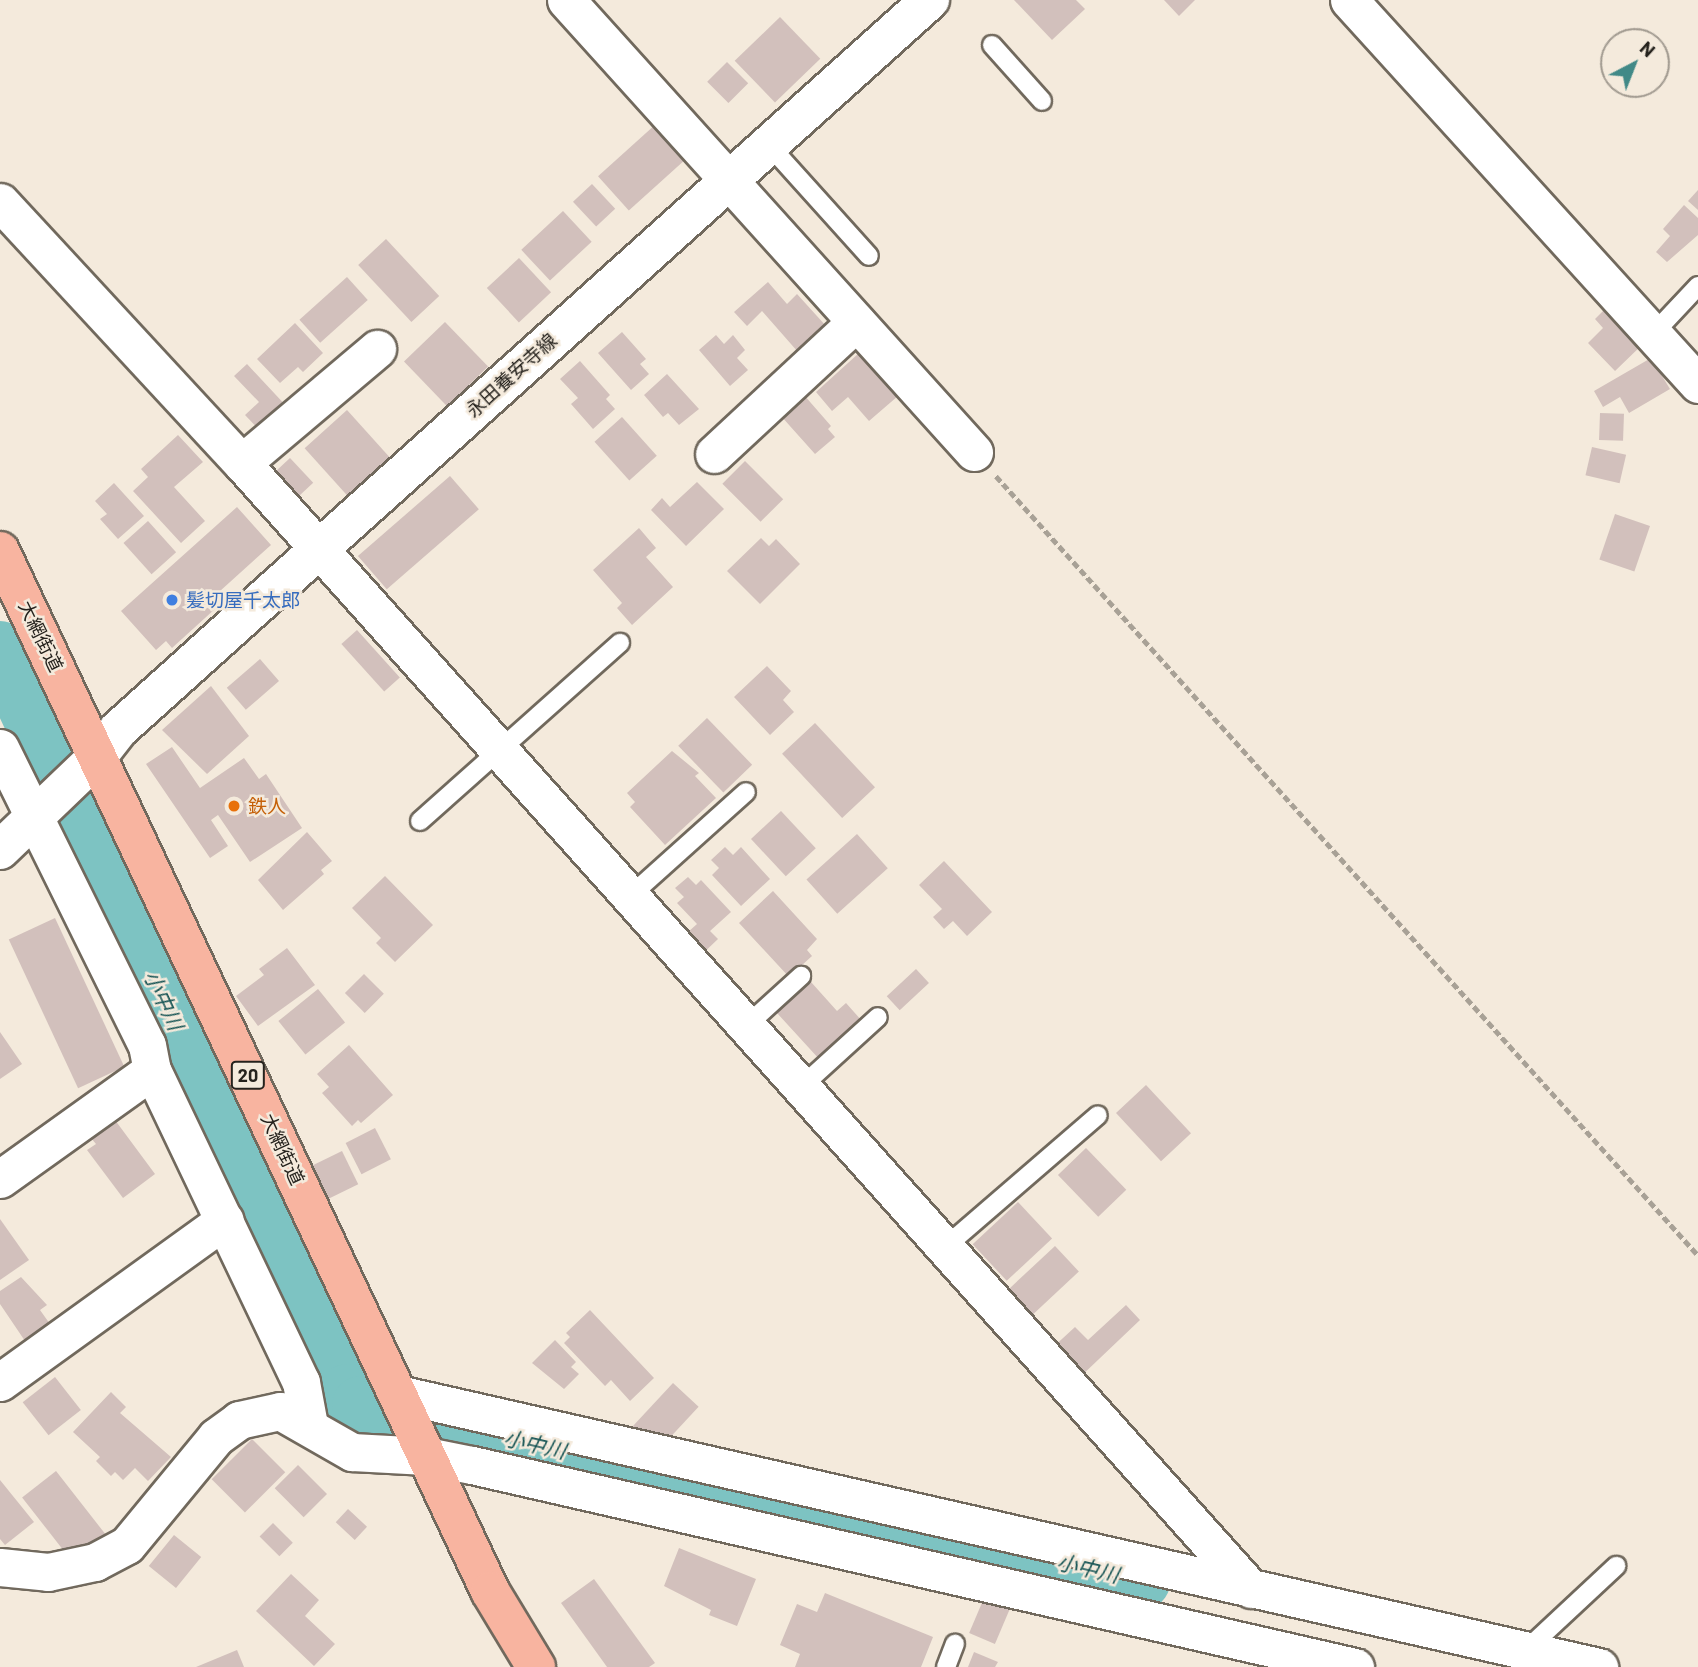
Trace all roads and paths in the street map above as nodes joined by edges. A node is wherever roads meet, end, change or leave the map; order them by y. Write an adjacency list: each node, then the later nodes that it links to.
1 (566, 0): 7 (street)
2 (930, 0): 6 (street, 永田養安寺線)
3 (1349, 0): 12 (street)
4 (992, 45): 5 (lane)
5 (1042, 100)
6 (769, 145): 7 (street, 永田養安寺線); 9 (lane)
7 (728, 181): 11 (street); 18 (street, 永田養安寺線)
8 (0, 202): 17 (street)
9 (869, 256)
10 (1698, 286): 12 (lane)
11 (856, 322): 15 (street); 16 (street)
12 (1653, 334): 14 (street)
13 (377, 349): 17 (street)
14 (1698, 384)
15 (974, 452): 38 (path)
16 (714, 454)
17 (242, 463): 18 (street)
18 (316, 550): 22 (street); 23 (street, 永田養安寺線)
19 (0, 551): 23 (main road, 大網街道 / 20)
20 (620, 643): 22 (lane)
21 (0, 748): 25 (street)
22 (498, 752): 26 (lane); 28 (street)
23 (98, 756): 25 (street, 永田養安寺線); 39 (main road, 大網街道 / 20)
24 (746, 792): 28 (lane)
25 (36, 817): 27 (street, 永田養安寺線); 32 (street)
26 (420, 821)
27 (0, 850)
28 (629, 897): 31 (street)
29 (801, 976): 31 (lane)
30 (878, 1017): 33 (lane)
31 (745, 1027): 33 (street)
32 (152, 1070): 35 (street); 36 (street)
33 (800, 1088): 37 (street)
34 (1098, 1115): 37 (lane)
35 (0, 1179)
36 (225, 1220): 40 (street); 41 (street)
37 (944, 1248): 45 (street)
38 (1698, 1255)
39 (395, 1369): 42 (main road, 大網街道 / 20); 45 (street)
40 (0, 1382)
41 (309, 1425): 42 (street); 44 (street)
42 (426, 1456): 48 (main road, 大網街道 / 20); 50 (street)
43 (1616, 1566): 47 (lane)
44 (0, 1567)
45 (1251, 1589): 47 (street)
46 (956, 1644): 49 (lane)
47 (1525, 1651): 51 (street)
48 (536, 1667)
49 (946, 1667)
50 (1355, 1667)
51 (1600, 1667)

